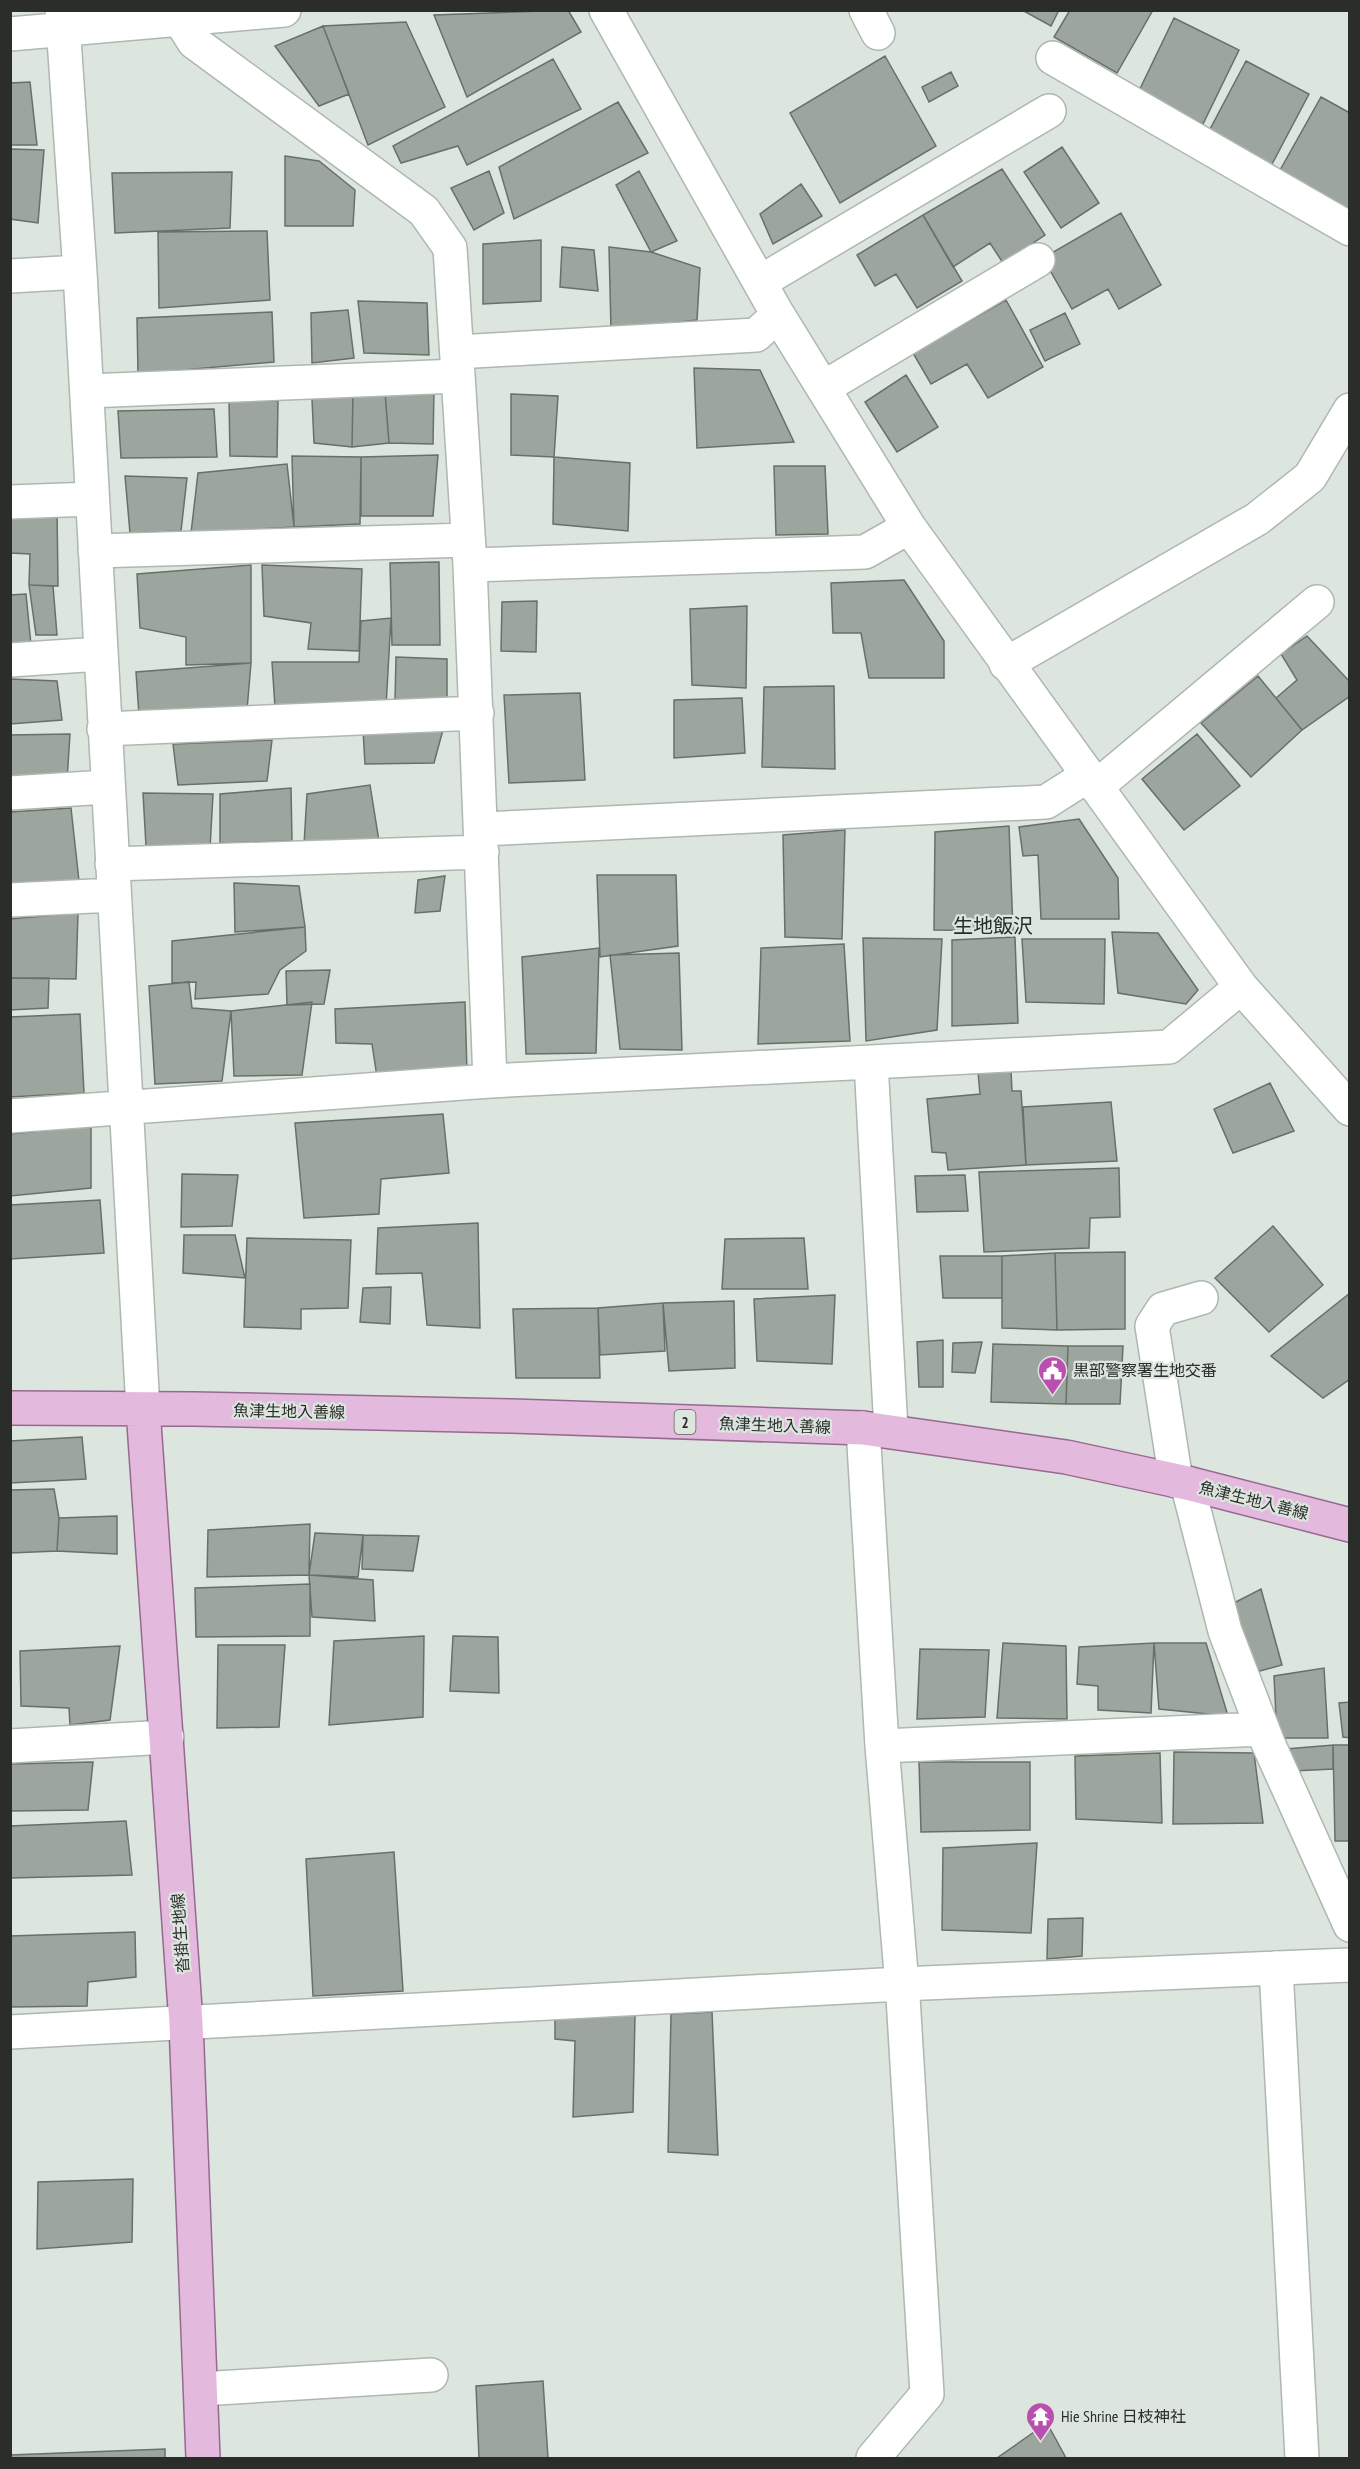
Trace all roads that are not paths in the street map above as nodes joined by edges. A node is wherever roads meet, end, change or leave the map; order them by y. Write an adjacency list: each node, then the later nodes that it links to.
1 (284, 10): 3 (street)
2 (606, 10): 12 (street)
3 (179, 18): 4 (street); 14 (street)
4 (62, 20): 5 (street); 10 (street)
5 (10, 34)
6 (1053, 58): 8 (street)
7 (1049, 111): 12 (street)
8 (1350, 229)
9 (1038, 260): 15 (street)
10 (80, 272): 11 (street); 16 (street)
11 (10, 276)
12 (760, 282): 13 (street)
13 (778, 315): 14 (street); 15 (street)
14 (457, 364): 16 (street); 22 (street)
15 (823, 388): 20 (street)
16 (87, 391): 18 (street)
17 (1350, 410): 26 (street)
18 (92, 499): 19 (street); 21 (street)
19 (10, 502)
20 (909, 527): 22 (street); 26 (street)
21 (95, 551): 22 (street); 24 (street)
22 (469, 553): 27 (street)
23 (1317, 602): 29 (street)
24 (100, 654): 25 (street); 28 (street)
25 (10, 660)
26 (1006, 664): 29 (street)
27 (477, 713): 28 (street); 32 (street)
28 (105, 729): 30 (street)
29 (1092, 782): 32 (street); 35 (street)
30 (107, 787): 31 (street); 33 (street)
31 (10, 793)
32 (482, 840): 33 (street); 37 (street)
33 (113, 879): 34 (street); 38 (street)
34 (10, 900)
35 (1241, 987): 36 (street); 39 (street)
36 (871, 1062): 37 (street); 44 (street)
37 (490, 1081): 38 (street)
38 (125, 1108): 40 (street); 43 (street)
39 (1350, 1109)
40 (10, 1116)
41 (1201, 1298): 45 (street)
42 (10, 1408): 43 (main road, 魚津生地入善線 / 2)
43 (143, 1409): 44 (main road, 魚津生地入善線 / 2); 48 (main road, 沓掛生地線)
44 (877, 1429): 45 (main road, 魚津生地入善線 / 2); 50 (street)
45 (1182, 1482): 46 (main road, 魚津生地入善線 / 2); 47 (street)
46 (1350, 1525)
47 (1262, 1729): 50 (street); 51 (street)
48 (167, 1737): 49 (street); 55 (main road, 沓掛生地線)
49 (10, 1746)
50 (882, 1746): 54 (street)
51 (1350, 1925)
52 (1350, 1965): 53 (street)
53 (1276, 1968): 54 (street); 61 (street)
54 (901, 1984): 55 (street); 60 (street)
55 (186, 2023): 56 (street); 58 (main road, 沓掛生地線)
56 (10, 2032)
57 (431, 2375): 58 (street)
58 (201, 2389): 59 (main road, 沓掛生地線)
59 (203, 2458)
60 (873, 2458)
61 (1302, 2458)

